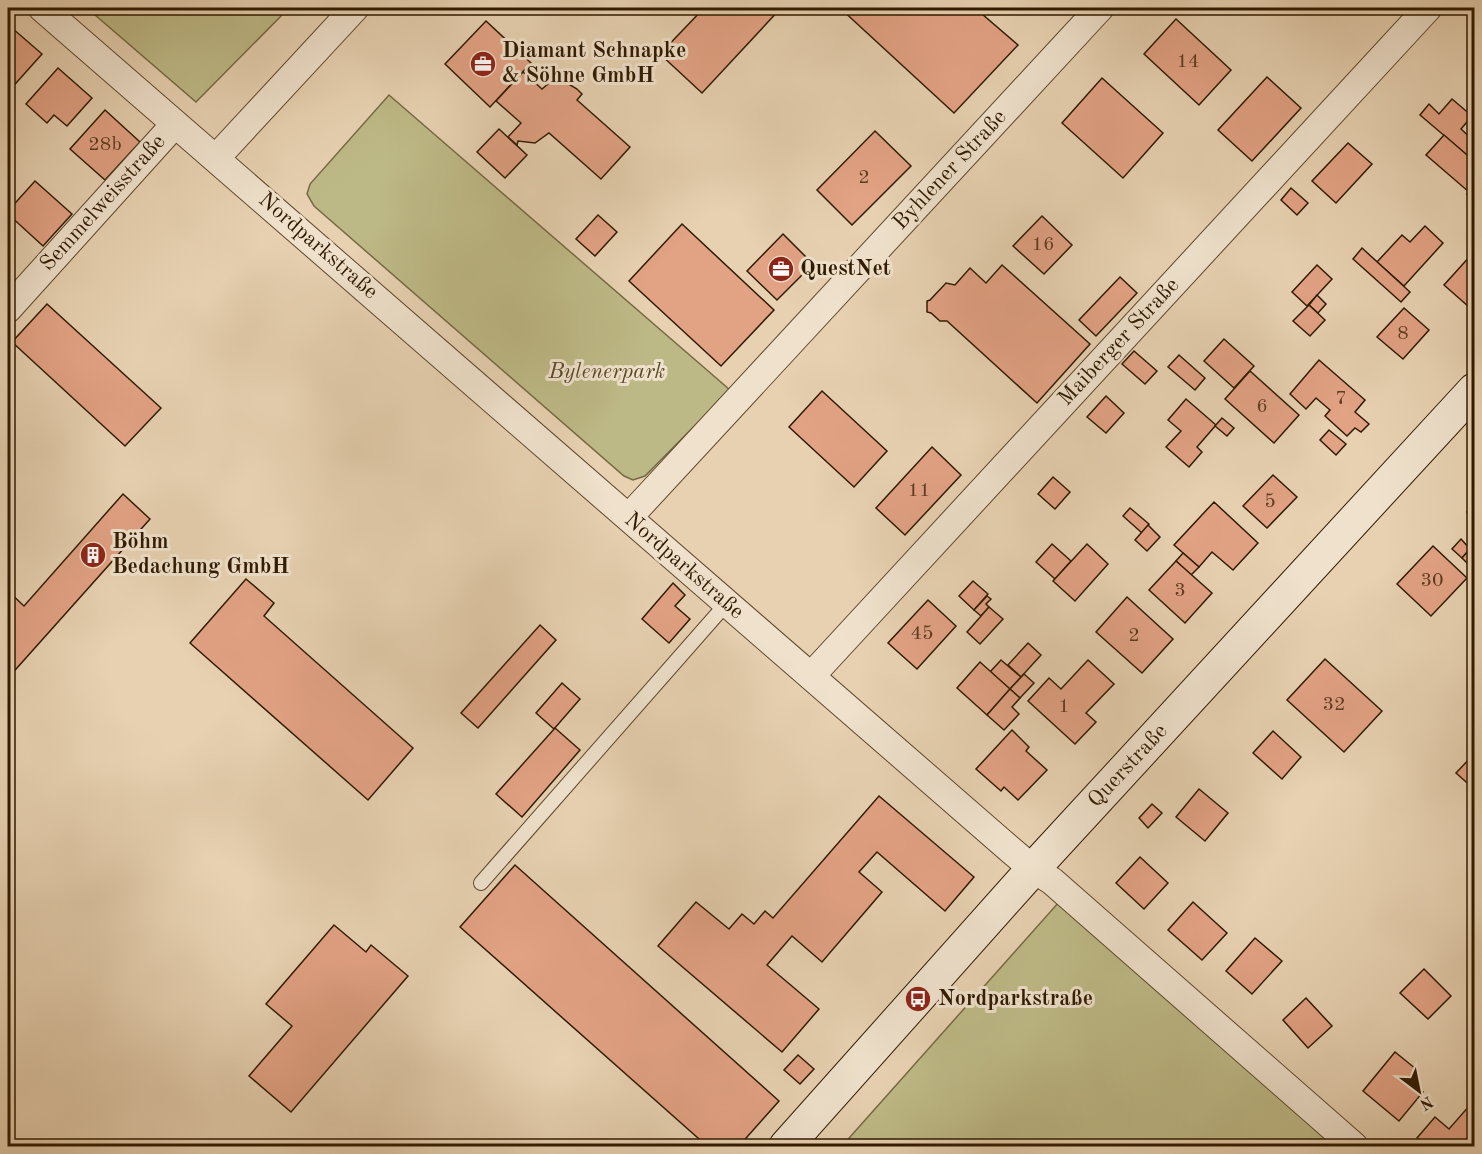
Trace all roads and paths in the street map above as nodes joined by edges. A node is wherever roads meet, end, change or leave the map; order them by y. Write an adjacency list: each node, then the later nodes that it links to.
1 (42, 8): 5 (street, Nordparkstraße)
2 (355, 8): 6 (street)
3 (1100, 8): 9 (street, Byhlener Straße)
4 (1428, 8): 11 (street, Maiberger Straße)
5 (175, 124): 6 (street, Nordparkstraße); 7 (street, Semmelweisstraße)
6 (216, 158): 9 (street, Nordparkstraße)
7 (8, 309)
8 (1469, 405): 12 (street, Querstraße)
9 (628, 517): 10 (street, Nordparkstraße)
10 (727, 603): 11 (street, Nordparkstraße); 13 (lane)
11 (811, 676): 12 (street, Nordparkstraße)
12 (1033, 869): 14 (street, Querstraße); 15 (street, Nordparkstraße)
13 (481, 883)
14 (786, 1146)
15 (1354, 1146)

